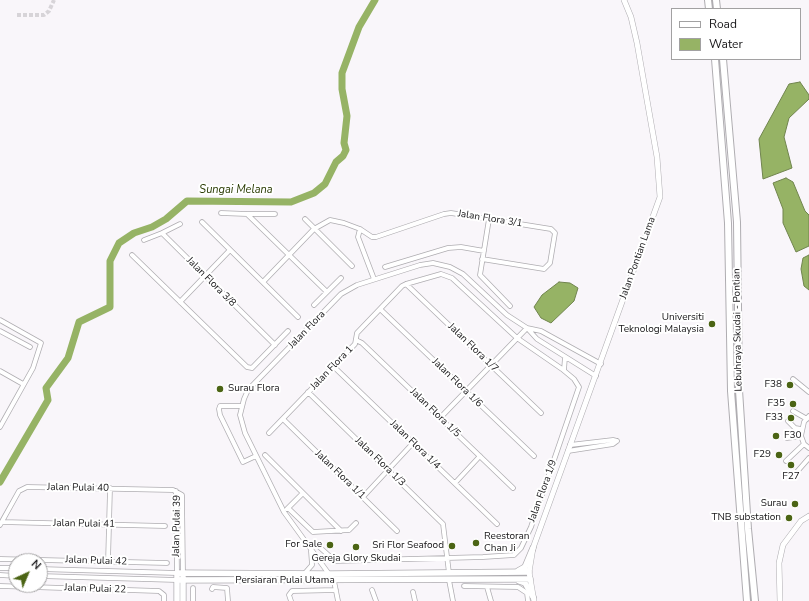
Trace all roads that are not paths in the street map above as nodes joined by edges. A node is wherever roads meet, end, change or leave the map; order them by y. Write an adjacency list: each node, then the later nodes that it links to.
1 (624, 0): 43 (street, Jalan Pontian Lama)
2 (715, 60): 138 (highway, Lebuhraya Skudai - Pontian)
3 (723, 60): 139 (highway, Lebuhraya Skudai - Pontian)
4 (221, 214): 5 (street)
5 (247, 214): 6 (street); 18 (street)
6 (275, 214)
7 (305, 219): 11 (street)
8 (489, 219): 12 (street, Jalan Flora 3/1); 16 (street); 19 (street, Jalan Flora 3/1)
9 (202, 222): 15 (street)
10 (180, 224): 13 (street)
11 (314, 228): 12 (street, Jalan Flora 3/1); 18 (street); 20 (street)
12 (360, 229): 24 (street)
13 (162, 233): 14 (street); 22 (street, Jalan Flora 3/8)
14 (144, 240)
15 (230, 250): 22 (street); 25 (street)
16 (484, 252): 19 (street); 21 (street)
17 (132, 254): 28 (street)
18 (288, 255): 25 (street); 27 (street)
19 (482, 259): 30 (street)
20 (352, 266)
21 (385, 267)
22 (205, 276): 28 (street); 39 (street, Jalan Flora 3/8)
23 (340, 278): 27 (street)
24 (374, 279): 34 (street, Jalan Flora); 54 (street, Jalan Flora)
25 (263, 282): 32 (street)
26 (406, 284): 31 (street, Jalan Flora 1); 37 (street, Jalan Flora 1); 44 (street, Jalan Flora 1/7)
27 (327, 292): 29 (street)
28 (180, 302): 39 (street)
29 (314, 305)
30 (510, 306)
31 (380, 309): 38 (street, Jalan Flora 1); 51 (street, Jalan Flora 1/6)
32 (298, 317)
33 (0, 320): 50 (street)
34 (527, 328): 37 (street); 41 (street, Jalan Flora); 43 (street, Jalan Flora)
35 (0, 330): 40 (street)
36 (288, 331): 39 (street)
37 (517, 338): 44 (street); 46 (street)
38 (356, 340): 45 (street, Jalan Flora 1); 60 (street, Jalan Flora 1/5)
39 (274, 345)
40 (30, 347)
41 (564, 357): 42 (street, Jalan Flora); 46 (street)
42 (576, 364): 46 (street); 48 (street, Jalan Flora)
43 (601, 364): 48 (street, Jalan Pontian Lama)
44 (491, 365): 51 (street); 57 (street, Jalan Flora 1/7)
45 (333, 366): 52 (street, Jalan Flora 1); 68 (street, Jalan Flora 1/4)
46 (564, 368): 100 (street, Jalan Flora 1/9)
47 (0, 371): 50 (street)
48 (596, 376): 70 (street, Jalan Pontian Lama)
49 (793, 379): 53 (street)
50 (23, 384): 58 (street)
51 (466, 391): 60 (street); 76 (street, Jalan Flora 1/6)
52 (308, 392): 61 (street, Jalan Flora 1); 79 (street, Jalan Flora 1/3)
53 (809, 392)
54 (242, 406): 74 (street, Jalan Flora); 74 (street)
55 (793, 411): 59 (street)
56 (0, 413): 58 (street)
57 (541, 413)
58 (6, 416): 63 (street)
59 (808, 417): 64 (street)
60 (440, 418): 75 (street, Jalan Flora 1/5)
61 (282, 419): 65 (street, Jalan Flora 1); 86 (street, Jalan Flora 1/1)
62 (788, 421): 64 (street)
63 (0, 427)
64 (801, 429): 66 (street)
65 (269, 433)
66 (801, 436): 67 (street); 69 (street)
67 (787, 438)
68 (414, 443): 79 (street); 81 (street, Jalan Flora 1/4)
69 (804, 444): 71 (street); 78 (street)
70 (570, 445): 72 (street, Jalan Pontian Lama); 72 (street)
71 (809, 448)
72 (568, 451): 98 (street, Jalan Pontian Lama)
73 (265, 455): 85 (street)
74 (256, 456): 88 (street, Jalan Flora)
75 (480, 456): 81 (street); 83 (street, Jalan Flora 1/5)
76 (534, 456)
77 (809, 458): 80 (street)
78 (786, 461)
79 (388, 470): 86 (street); 100 (street, Jalan Flora 1/3)
80 (795, 474)
81 (454, 483): 92 (street, Jalan Flora 1/4)
82 (110, 488): 84 (street, Jalan Pulai 40); 91 (street, Jalan Pulai 40); 93 (street)
83 (513, 488)
84 (176, 491): 108 (street, Jalan Pulai 39)
85 (303, 493): 87 (street); 95 (street)
86 (363, 497): 96 (street, Jalan Flora 1/1)
87 (288, 508): 88 (street); 95 (street)
88 (284, 512): 97 (street, Jalan Flora)
89 (809, 516): 140 (street)
90 (356, 522): 95 (street)
91 (1, 524): 93 (street, Jalan Pulai 41)
92 (497, 524)
93 (109, 525): 94 (street, Jalan Pulai 41); 102 (street)
94 (165, 526)
95 (341, 531)
96 (398, 531)
97 (307, 544): 99 (street, Jalan Flora); 100 (street)
98 (532, 548): 106 (main road); 107 (street, Jalan Pontian Lama)
99 (311, 549): 109 (street); 110 (street, Jalan Flora)
100 (448, 558): 105 (street)
101 (0, 559): 102 (street, Jalan Pulai 42)
102 (108, 562): 103 (street, Jalan Pulai 42)
103 (167, 563)
104 (48, 569): 108 (street, Persiaran Pulai Utama)
105 (449, 572): 106 (main road, Persiaran Pulai Utama); 110 (main road, Persiaran Pulai Utama); 116 (main road)
106 (513, 572): 107 (main road, Persiaran Pulai Utama)
107 (529, 572): 113 (street, Jalan Pontian Lama)
108 (180, 574): 109 (main road, Persiaran Pulai Utama); 114 (main road); 117 (main road)
109 (304, 574): 110 (main road, Persiaran Pulai Utama)
110 (328, 574)
111 (48, 576): 114 (street, Persiaran Pulai Utama)
112 (511, 579): 113 (main road, Persiaran Pulai Utama); 116 (main road, Persiaran Pulai Utama); 126 (main road)
113 (530, 579): 126 (street, Jalan Pontian Lama)
114 (177, 580): 117 (main road, Persiaran Pulai Utama); 128 (main road)
115 (334, 580): 116 (main road, Persiaran Pulai Utama); 117 (main road, Persiaran Pulai Utama); 123 (street)
116 (449, 580): 136 (street)
117 (183, 581): 129 (main road)
118 (0, 586): 127 (street, Jalan Pulai 22)
119 (464, 586): 120 (street)
120 (487, 587): 126 (street); 137 (street)
121 (193, 588): 130 (street)
122 (212, 589): 131 (street)
123 (336, 590): 132 (street); 133 (street)
124 (372, 590): 134 (street)
125 (413, 592): 135 (street)
126 (532, 600)
127 (164, 601)
128 (177, 601)
129 (183, 601)
130 (193, 601)
131 (228, 601)
132 (291, 601)
133 (338, 601)
134 (376, 601)
135 (415, 601)
136 (453, 601)
137 (491, 601)
138 (747, 601)
139 (755, 601)
140 (780, 601)

